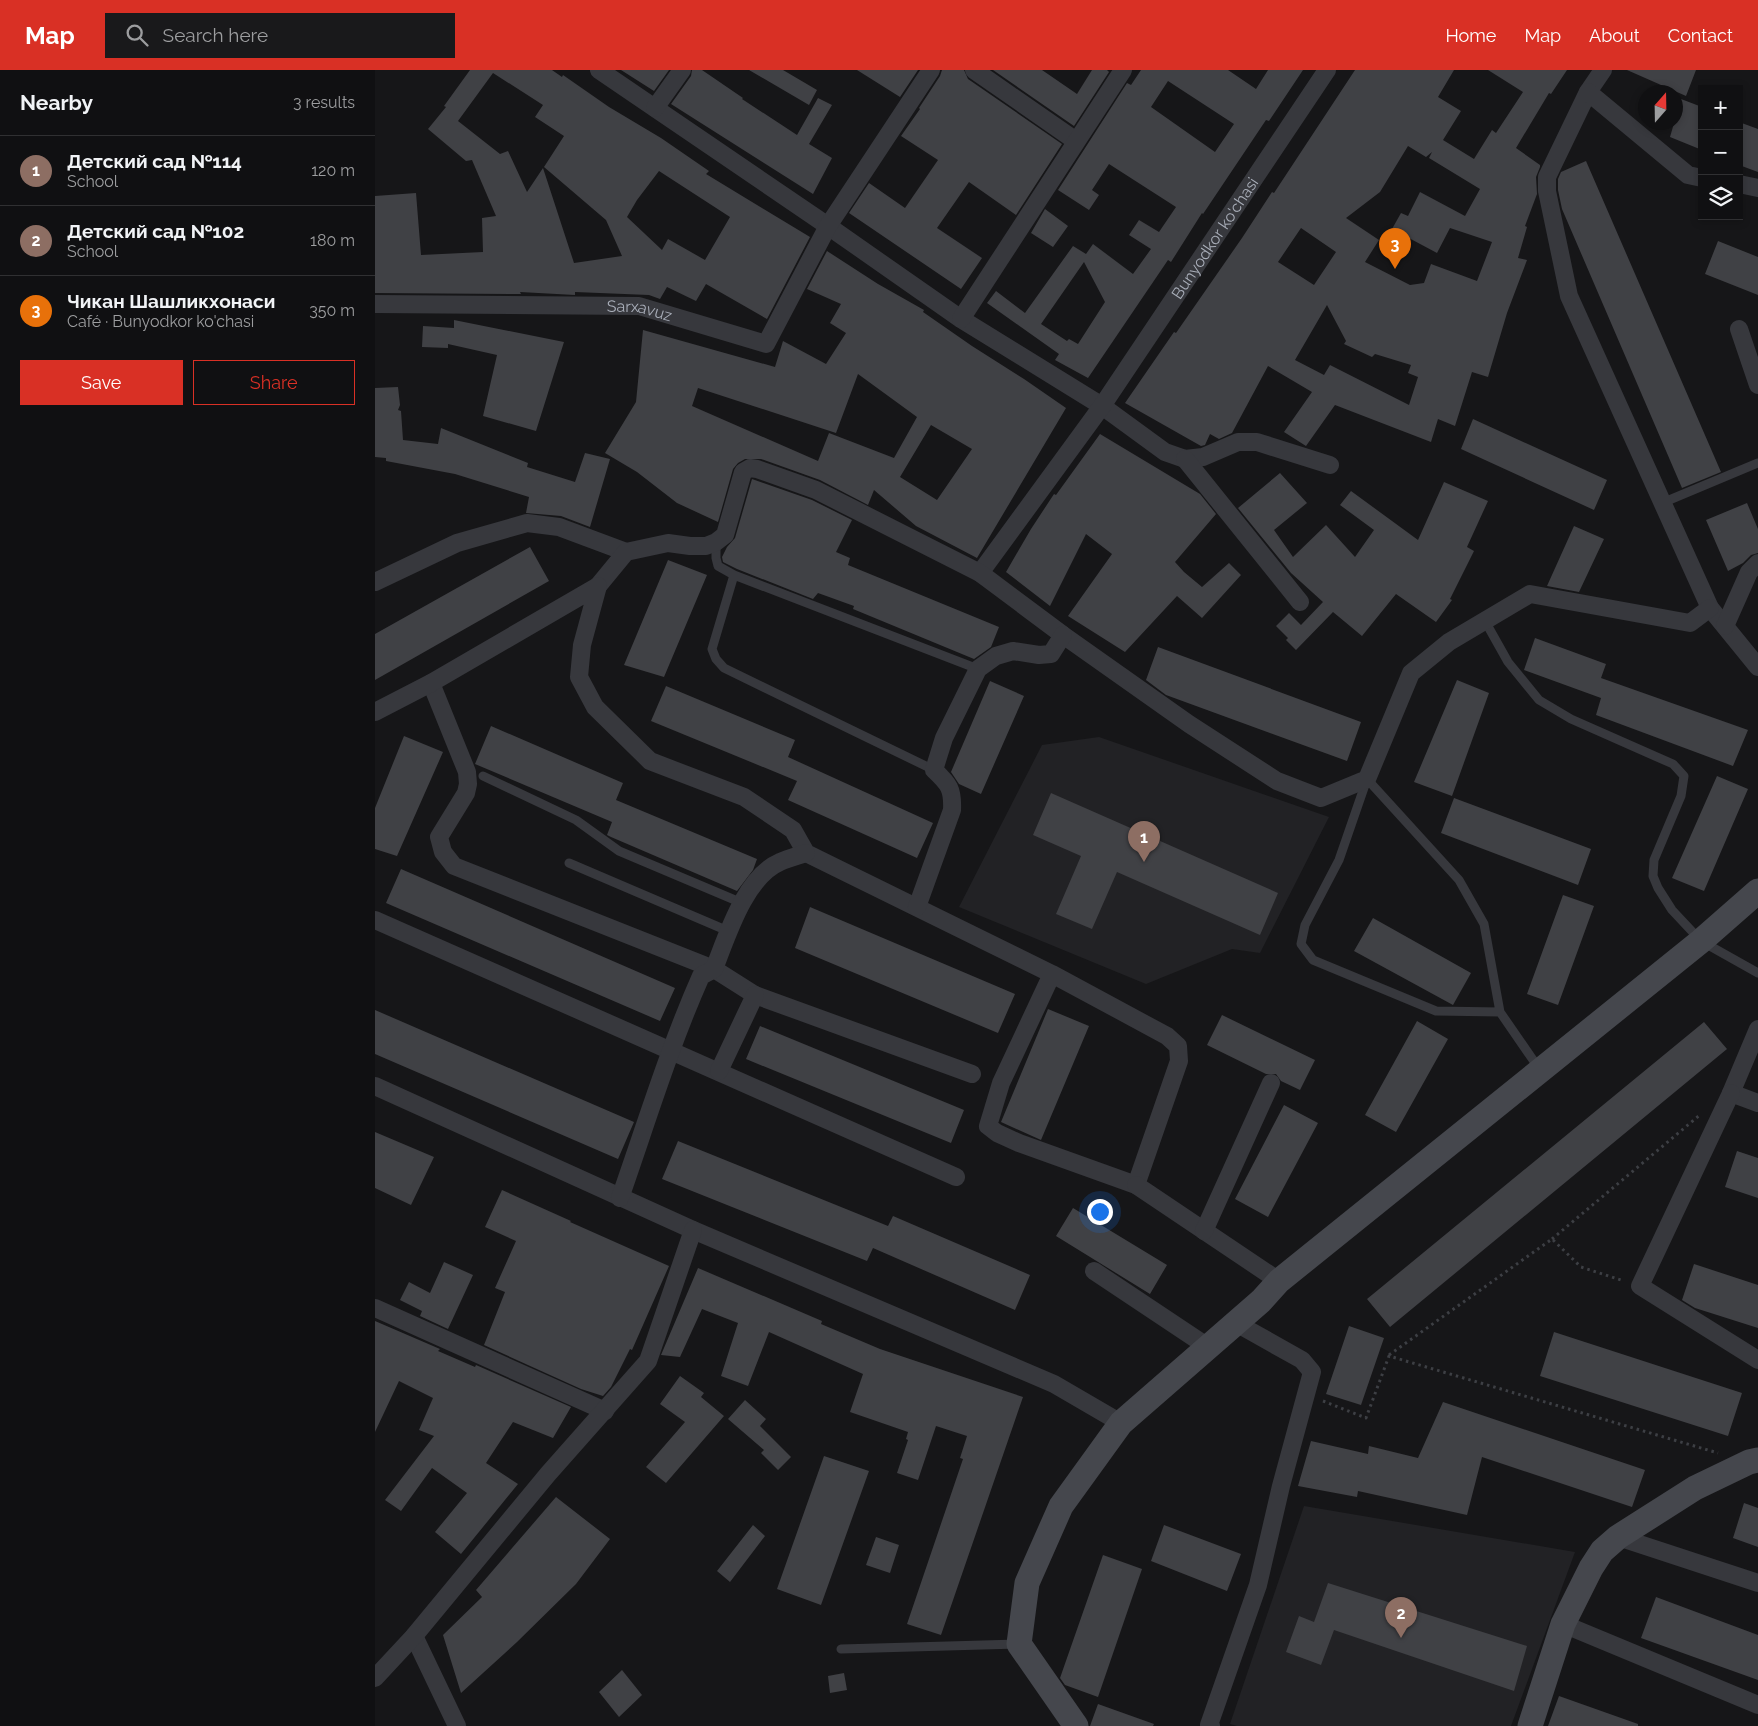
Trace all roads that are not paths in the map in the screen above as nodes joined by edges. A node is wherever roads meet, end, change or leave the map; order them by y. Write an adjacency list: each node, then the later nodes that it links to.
1 (599, 70): 9 (street)
2 (682, 70): 9 (street)
3 (931, 70): 14 (street)
4 (974, 70): 10 (street)
5 (1123, 70): 10 (street)
6 (1327, 70): 19 (street, Bunyodkor ko'chasi)
7 (1603, 70): 8 (street)
8 (1588, 92): 11 (street); 23 (street)
9 (655, 108): 14 (street)
10 (1076, 141): 16 (street)
11 (1698, 177)
12 (1743, 185): 13 (street)
13 (1758, 188)
14 (828, 226): 15 (street, Sarxavuz); 16 (street)
15 (375, 304)
16 (961, 319): 19 (street)
17 (1739, 329): 18 (street)
18 (1758, 385)
19 (1102, 406): 20 (street); 27 (street, Bunyodkor ko'chasi)
20 (1185, 459): 22 (street); 31 (street)
21 (1758, 463): 23 (lane)
22 (1330, 465)
23 (1662, 503): 32 (street)
24 (716, 542): 25 (street); 27 (street); 28 (lane)
25 (626, 552): 29 (street); 30 (street)
26 (1758, 563): 34 (street)
27 (980, 572): 35 (street)
28 (734, 575): 37 (lane); 40 (lane)
29 (375, 582)
30 (597, 586): 38 (street); 43 (street)
31 (1300, 602)
32 (1710, 608): 33 (street); 34 (street)
33 (1485, 621): 42 (street); 50 (lane)
34 (1725, 626): 36 (street)
35 (1063, 635): 37 (street); 42 (street)
36 (1758, 667)
37 (978, 669): 40 (street)
38 (431, 683): 39 (street); 51 (street)
39 (375, 712)
40 (934, 770): 47 (street)
41 (483, 776): 46 (lane)
42 (1367, 779): 55 (lane); 55 (lane)
43 (806, 854): 46 (street); 47 (street)
44 (569, 864): 49 (lane)
45 (1758, 890): 50 (street)
46 (742, 903): 49 (street)
47 (917, 907): 53 (street)
48 (375, 920): 57 (street)
49 (728, 931): 51 (street)
50 (1701, 941): 52 (lane); 58 (street)
51 (714, 970): 54 (street); 57 (street)
52 (1758, 973)
53 (1052, 974): 66 (street); 66 (street)
54 (755, 995): 59 (street); 60 (street)
55 (1500, 1012): 58 (lane)
56 (1758, 1029): 63 (street)
57 (671, 1050): 59 (street); 67 (street)
58 (1540, 1070): 71 (street)
59 (719, 1071): 65 (street)
60 (972, 1074)
61 (1271, 1083): 69 (street)
62 (375, 1086): 67 (street)
63 (1731, 1093): 64 (street); 75 (street)
64 (1758, 1103)
65 (956, 1177)
66 (1136, 1185): 69 (street)
67 (620, 1198): 68 (street)
68 (693, 1230): 76 (street); 77 (street)
69 (1204, 1231): 71 (street)
70 (1094, 1271): 74 (street)
71 (1279, 1281): 73 (street)
72 (375, 1308): 76 (street)
73 (1236, 1323): 74 (street); 89 (street)
74 (1208, 1347): 77 (street)
75 (1758, 1360)
76 (605, 1411): 82 (street)
77 (1121, 1422): 83 (street)
78 (1754, 1461): 79 (street)
79 (1618, 1537): 80 (street); 81 (street)
80 (1758, 1583)
81 (1563, 1624): 86 (street); 90 (street)
82 (414, 1636): 85 (street); 87 (street)
83 (1019, 1644): 84 (lane); 88 (street)
84 (841, 1649)
85 (375, 1678)
86 (1758, 1705)
87 (457, 1726)
88 (1076, 1726)
89 (1211, 1726)
90 (1530, 1726)

